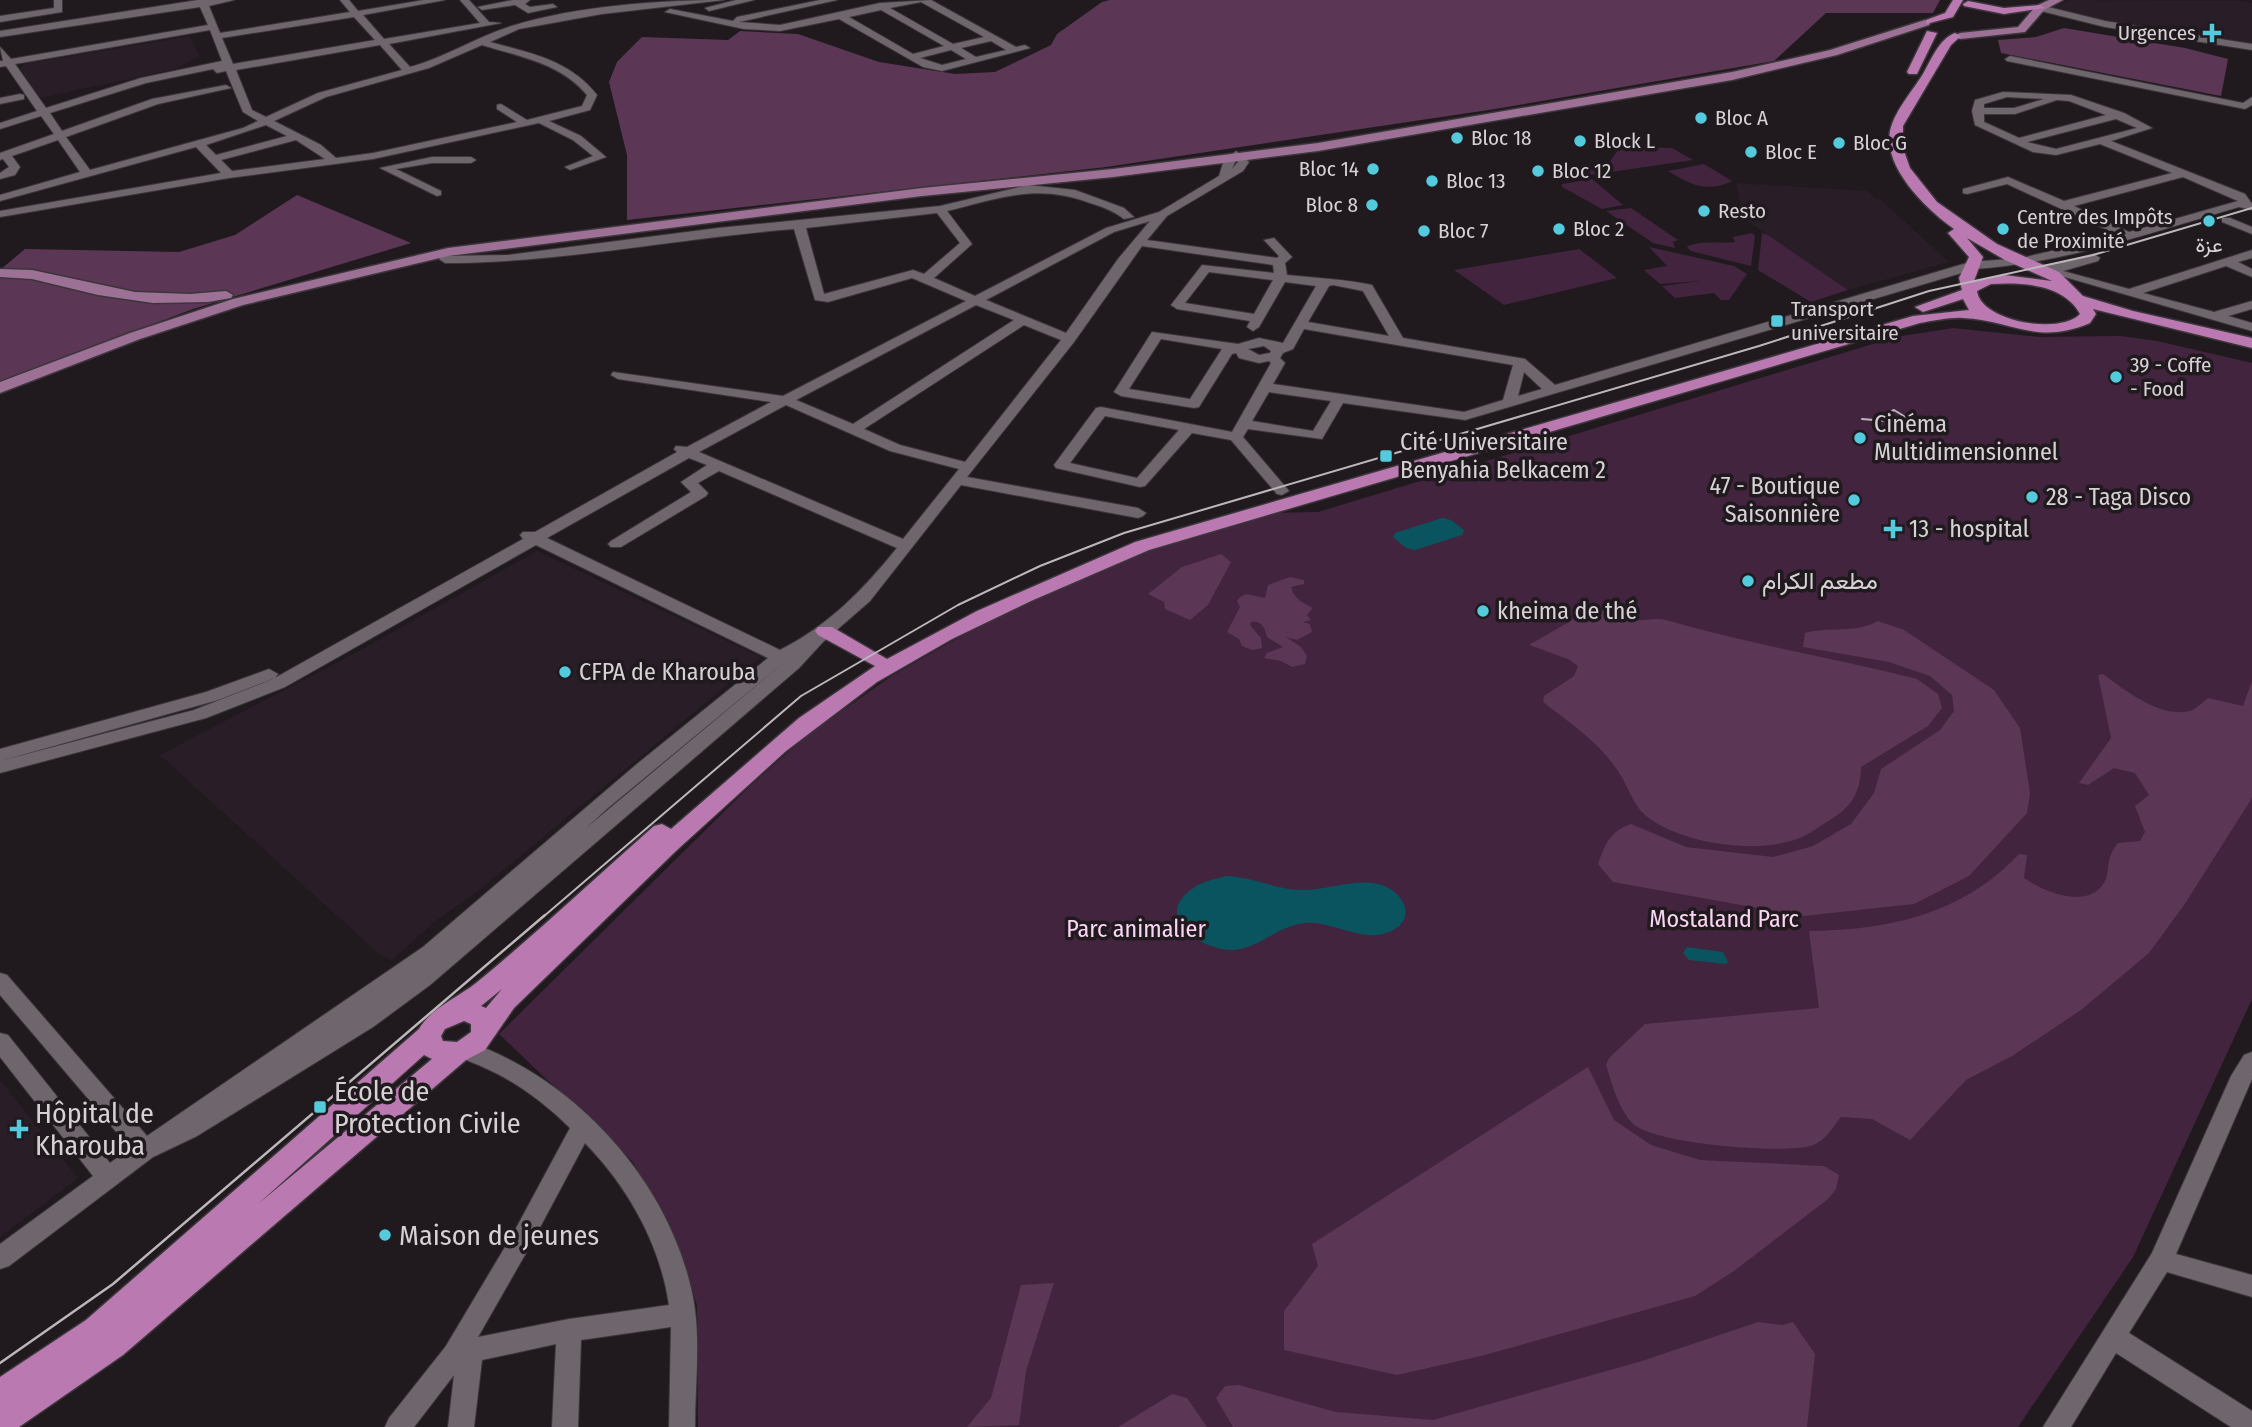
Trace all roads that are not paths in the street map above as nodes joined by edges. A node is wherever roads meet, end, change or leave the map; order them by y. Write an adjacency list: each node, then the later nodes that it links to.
1 (58, 0): 28 (street)
2 (230, 0): 17 (street)
3 (344, 0): 25 (street)
4 (441, 0): 25 (street)
5 (464, 0): 30 (street)
6 (529, 0): 18 (street)
7 (602, 0): 16 (street)
8 (699, 0): 30 (street)
9 (720, 0): 24 (street)
10 (750, 0): 26 (street)
11 (833, 0): 29 (street)
12 (871, 0): 22 (street)
13 (918, 0): 22 (street)
14 (925, 0): 35 (street)
15 (2058, 0): 23 (main road)
16 (590, 1)
17 (200, 2): 31 (street); 34 (street)
18 (516, 2): 20 (street); 21 (street)
19 (1966, 2): 23 (highway); 32 (highway); 33 (highway)
20 (479, 4): 30 (street)
21 (568, 5)
22 (882, 7): 27 (street); 40 (street)
23 (2040, 8): 33 (main road); 39 (street)
24 (612, 10): 26 (street); 30 (street)
25 (355, 14): 31 (street); 38 (street)
26 (682, 14): 29 (street)
27 (841, 16): 29 (street); 43 (street)
28 (0, 19)
29 (727, 23)
30 (497, 27): 37 (street); 38 (street); 49 (street)
31 (208, 28): 36 (street); 46 (street); 47 (street)
32 (1928, 28): 33 (highway); 63 (highway); 64 (main road)
33 (1961, 28): 107 (highway)
34 (0, 33)
35 (992, 38): 40 (street); 45 (street)
36 (206, 41)
37 (480, 42): 49 (street); 59 (street)
38 (379, 43): 47 (street); 49 (street)
39 (2252, 47)
40 (955, 48): 43 (street); 45 (street)
41 (0, 50): 46 (street)
42 (210, 53): 48 (street)
43 (911, 57): 45 (street)
44 (2010, 59): 54 (street)
45 (976, 61)
46 (4, 65): 52 (street); 57 (street)
47 (230, 65): 48 (street); 60 (street)
48 (216, 68): 50 (street); 57 (street)
49 (406, 70): 60 (street)
50 (226, 88): 60 (street); 65 (street)
51 (2062, 96): 56 (street); 56 (street); 58 (street)
52 (20, 97): 53 (street); 57 (street)
53 (0, 100)
54 (2252, 100)
55 (501, 107): 61 (street)
56 (1977, 111): 68 (street)
57 (38, 113): 62 (street); 65 (street)
58 (2120, 115): 67 (street); 68 (street)
59 (540, 120): 61 (street); 79 (street)
60 (257, 121): 66 (street); 69 (street); 84 (street)
61 (526, 124): 74 (street)
62 (0, 126)
63 (1881, 129)
64 (1402, 132): 78 (main road); 78 (main road)
65 (55, 137): 73 (street); 84 (street)
66 (296, 137): 70 (street); 75 (street)
67 (2102, 141): 68 (street); 83 (street)
68 (2016, 142)
69 (198, 143): 75 (street); 84 (street)
70 (317, 147): 71 (street); 76 (street)
71 (304, 150)
72 (291, 153): 82 (street)
73 (2, 156): 85 (street)
74 (373, 156): 76 (street); 80 (street)
75 (213, 159): 82 (street)
76 (332, 160): 82 (street)
77 (471, 160): 80 (street)
78 (1233, 163): 86 (main road); 86 (main road); 94 (street)
79 (570, 167)
80 (385, 168): 88 (street)
81 (1890, 171): 109 (highway)
82 (227, 172): 93 (street)
83 (2184, 173): 90 (street); 91 (street)
84 (81, 174): 89 (street)
85 (0, 176)
86 (1084, 176): 98 (main road)
87 (1967, 191): 90 (street)
88 (437, 193)
89 (0, 196)
90 (2064, 205): 100 (street)
91 (2248, 207): 96 (street); 107 (street)
92 (940, 209): 95 (street); 97 (street); 115 (street)
93 (0, 214)
94 (1163, 214): 95 (street); 102 (street); 120 (street)
95 (1128, 217): 120 (street)
96 (2226, 220): 99 (street); 110 (street)
97 (799, 225): 103 (street); 115 (street)
98 (613, 229): 103 (street); 105 (main road)
99 (2252, 231)
100 (2124, 233)
101 (1270, 240): 106 (street)
102 (1140, 242): 106 (street); 129 (street)
103 (617, 246): 105 (street)
104 (2252, 254): 108 (street)
105 (446, 255): 111 (main road); 138 (main road)
106 (1279, 262): 114 (street)
107 (2022, 262): 109 (street); 110 (highway)
108 (2227, 262): 112 (street); 119 (street)
109 (1974, 265): 113 (street); 117 (highway)
110 (2043, 269): 118 (highway)
111 (0, 273)
112 (2252, 273)
113 (1946, 274): 117 (street); 139 (street)
114 (1280, 277): 116 (street); 123 (street); 123 (street)
115 (927, 278): 120 (street)
116 (1324, 283): 126 (street); 130 (street)
117 (1968, 287): 118 (highway); 124 (highway); 149 (highway)
118 (2072, 289): 119 (street); 127 (highway); 131 (highway)
119 (2130, 293): 122 (street)
120 (970, 298): 125 (street); 141 (street)
121 (2252, 305): 122 (street)
122 (2213, 317): 128 (street)
123 (1256, 318): 132 (street)
124 (1997, 319): 127 (highway); 163 (highway)
125 (1023, 320): 129 (street); 144 (street)
126 (1301, 325): 130 (street); 134 (street)
127 (2077, 325): 133 (highway)
128 (2252, 327)
129 (1069, 339): 148 (street)
130 (1398, 341): 135 (street)
131 (2252, 343)
132 (1244, 346): 132 (street); 134 (street)
133 (2252, 350)
134 (1275, 353): 137 (street)
135 (1520, 362): 139 (street); 142 (street)
136 (618, 375): 141 (street)
137 (1264, 387): 140 (street); 145 (street)
138 (0, 388)
139 (1552, 390): 142 (street)
140 (1339, 398): 142 (street); 145 (street)
141 (778, 399): 144 (street); 146 (street)
142 (1509, 404)
143 (1188, 428): 143 (street); 145 (street)
144 (854, 430): 148 (street)
145 (1240, 431): 149 (street)
146 (683, 450): 147 (street); 151 (street)
147 (718, 465): 152 (street); 153 (street)
148 (962, 474): 150 (street); 153 (street)
149 (1282, 491): 156 (highway)
150 (1138, 513)
151 (531, 536): 155 (street); 157 (street); 158 (street)
152 (616, 544)
153 (906, 546): 154 (street)
154 (821, 635): 155 (street); 156 (highway); 166 (street)
155 (780, 657): 166 (street)
156 (878, 660): 160 (highway)
157 (0, 755)
158 (0, 767)
159 (1, 984): 166 (street)
160 (453, 1013): 161 (highway); 163 (highway)
161 (428, 1036): 163 (highway); 175 (highway)
162 (0, 1041): 167 (street)
163 (472, 1043): 165 (street); 176 (highway)
164 (2252, 1061): 169 (street)
165 (583, 1124): 171 (street); 174 (street)
166 (145, 1150): 167 (street)
167 (107, 1177): 168 (street)
168 (0, 1258)
169 (2161, 1260): 170 (street); 173 (street)
170 (2252, 1286)
171 (683, 1314): 172 (street); 181 (street)
172 (569, 1330): 174 (street); 180 (street)
173 (2113, 1336): 177 (street); 182 (street)
174 (462, 1352): 178 (street); 179 (street)
175 (0, 1394)
176 (0, 1422)
177 (2252, 1426)
178 (398, 1427)
179 (461, 1427)
180 (565, 1427)
181 (682, 1427)
182 (2056, 1427)

